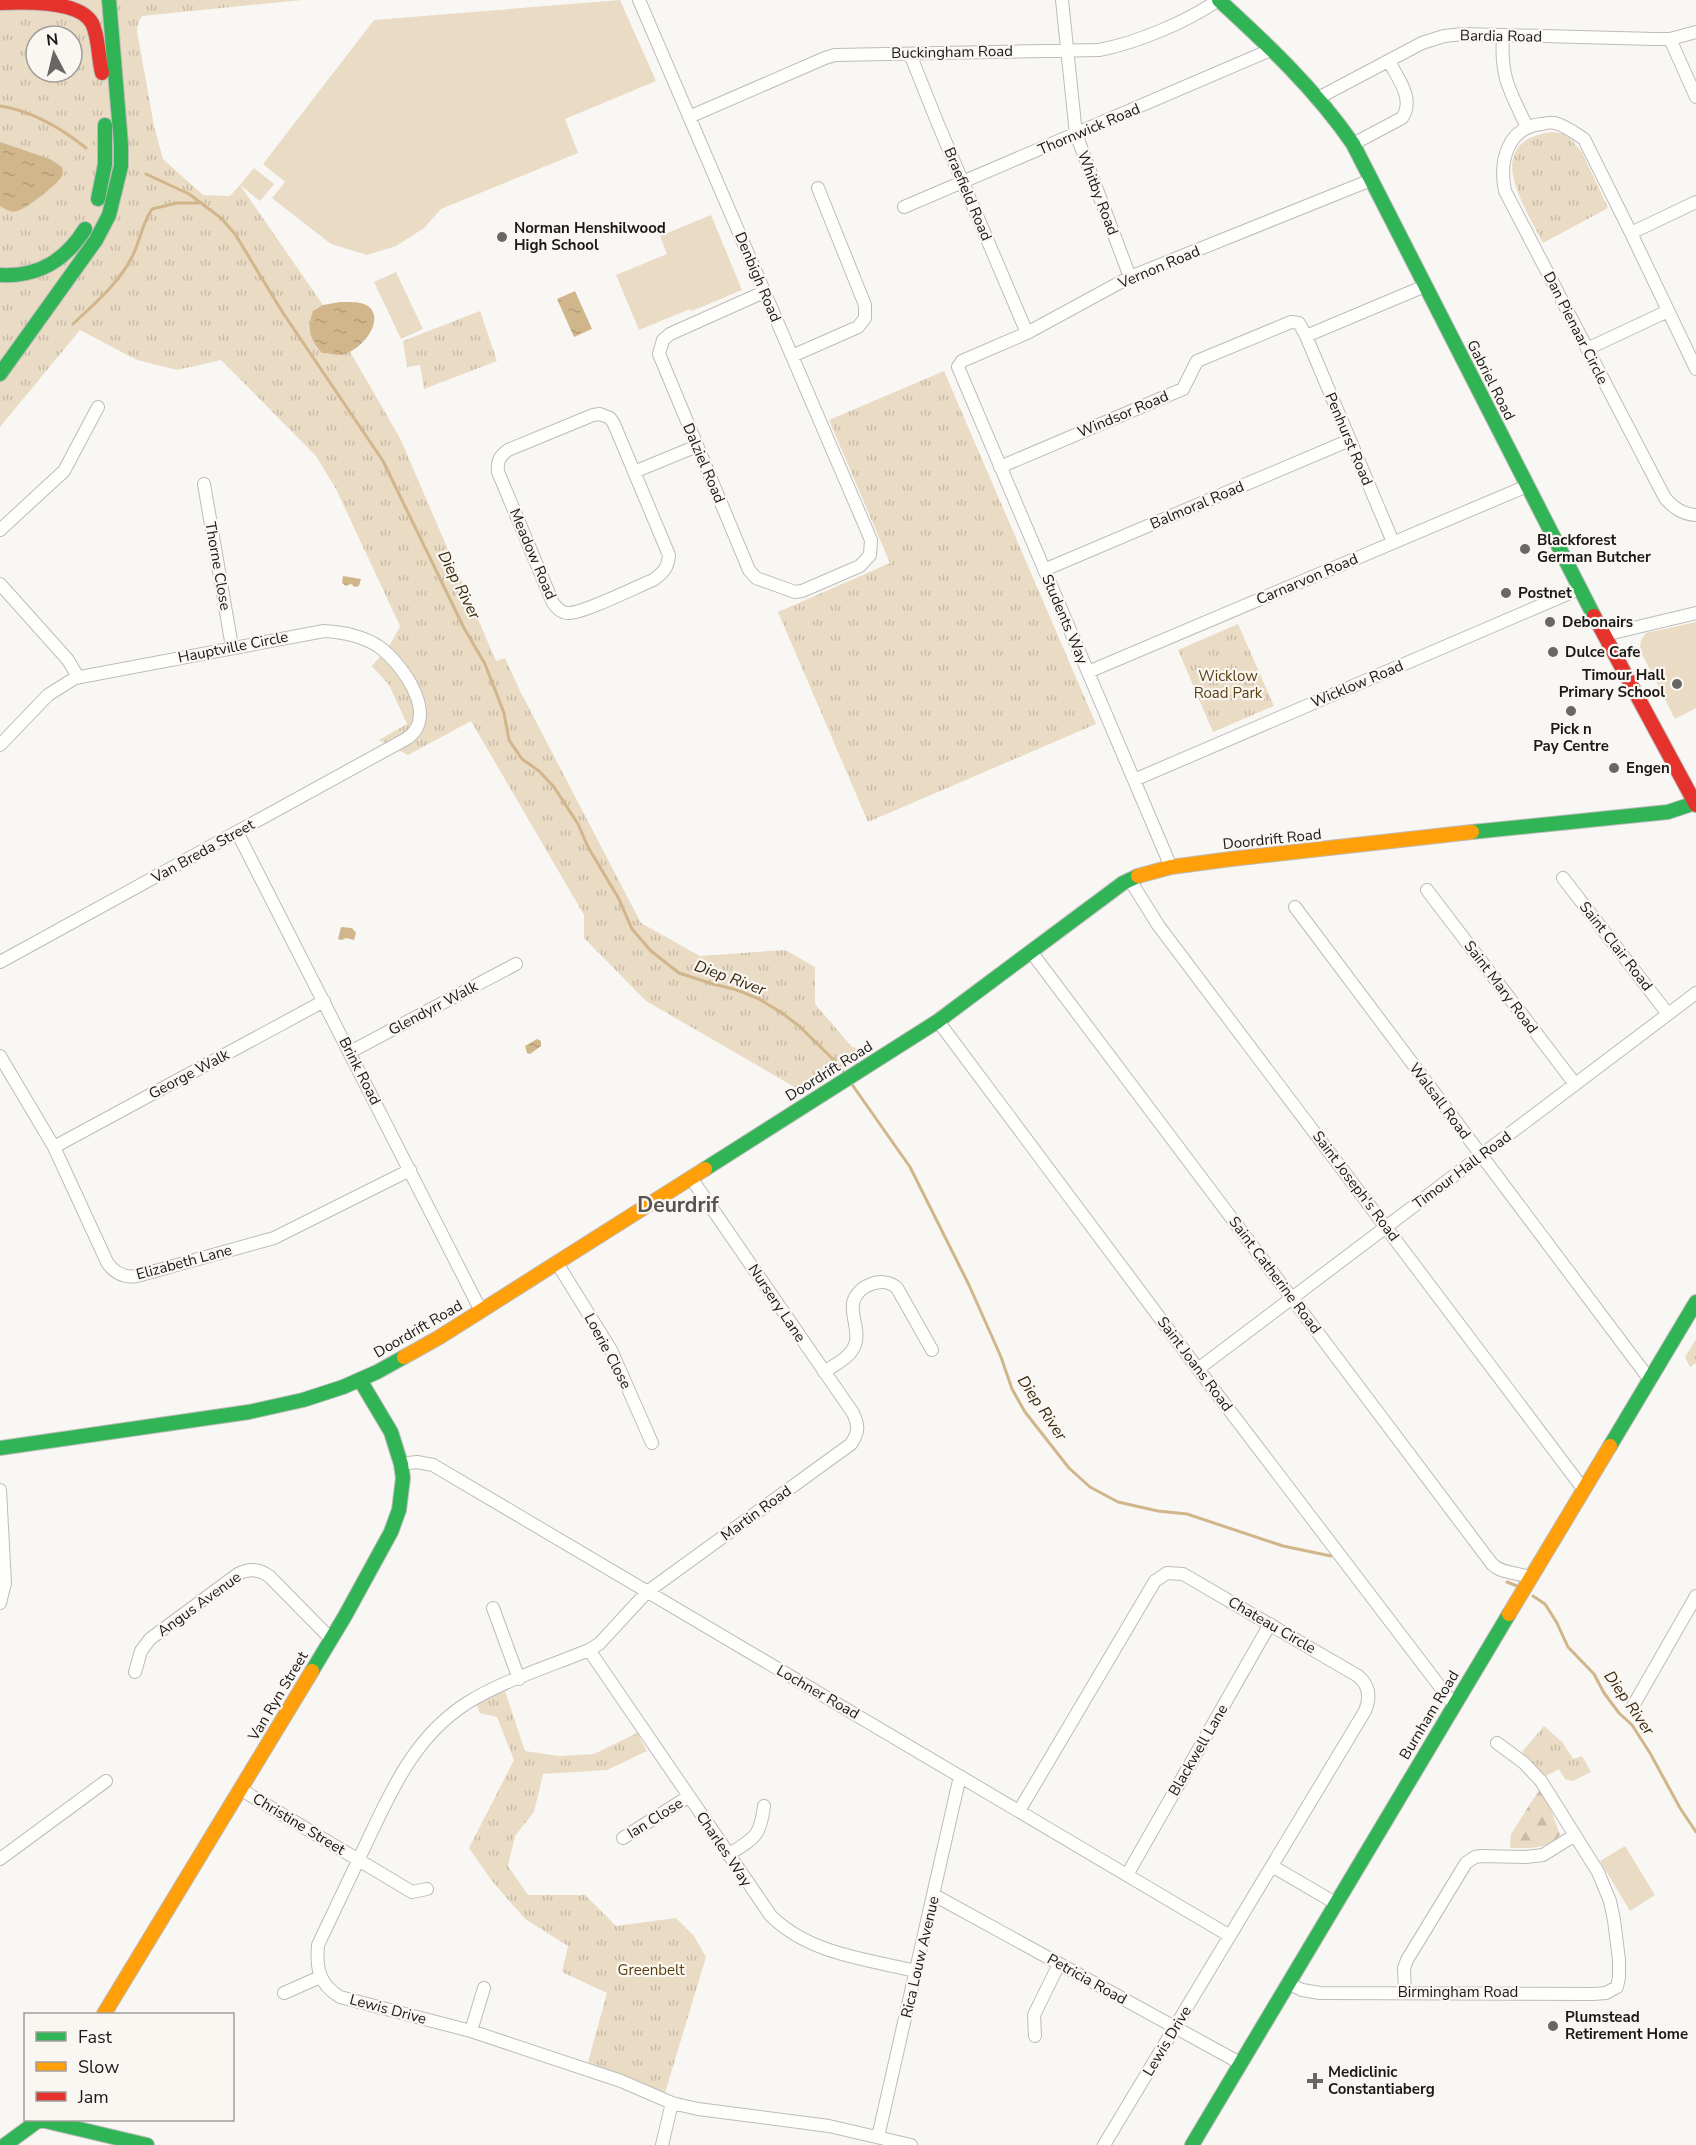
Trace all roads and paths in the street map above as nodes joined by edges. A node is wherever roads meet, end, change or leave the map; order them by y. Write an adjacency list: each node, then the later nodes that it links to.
1 (97, 0): 14 (main road)
2 (109, 0): 38 (main road)
3 (639, 0): 17 (street, Denbigh Road)
4 (1062, 0): 11 (street, Whitby Road)
5 (1218, 0): 10 (main road, Gabriel Road); 11 (street, Buckingham Road)
6 (0, 3): 14 (main road)
7 (1696, 32): 9 (street, Bardia Road)
8 (1503, 36): 9 (street, Bardia Road); 13 (street, Bardia Road); 18 (street)
9 (1670, 39): 16 (street)
10 (1273, 49): 15 (main road, Gabriel Road); 19 (street, Thornwick Road)
11 (1067, 50): 12 (street, Buckingham Road); 19 (street, Whitby Road)
12 (910, 54): 17 (street, Buckingham Road); 22 (street, Braefield Road)
13 (1389, 61): 15 (street, Bardia Road); 20 (street)
14 (102, 73): 27 (main road)
15 (1320, 97): 20 (main road, Gabriel Road)
16 (1696, 97)
17 (689, 117): 30 (street, Denbigh Road)
18 (1527, 127): 26 (street); 34 (street, Dan Pienaar Circle)
19 (1076, 134): 22 (street, Thornwick Road); 28 (street, Whitby Road)
20 (1353, 144): 21 (main road, Gabriel Road)
21 (1371, 180): 28 (street, Vernon Road); 29 (main road, Gabriel Road)
22 (964, 183): 25 (street, Thornwick Road); 32 (street, Braefield Road)
23 (818, 188): 35 (street)
24 (1696, 202): 26 (street)
25 (904, 207)
26 (1631, 233): 31 (street)
27 (0, 275)
28 (1130, 277): 32 (street, Vernon Road)
29 (1425, 286): 33 (street); 45 (main road, Gabriel Road)
30 (764, 292): 35 (street, Denbigh Road); 41 (street, Dalziel Road)
31 (1668, 311): 34 (street); 36 (street)
32 (1028, 333): 37 (street, Vernon Road)
33 (1306, 336): 40 (street, Penhurst Road); 42 (street, Windsor Road)
34 (1587, 349): 46 (street, Dan Pienaar Circle)
35 (792, 356): 50 (street, Denbigh Road)
36 (1696, 369)
37 (959, 371): 42 (street, Students Way)
38 (0, 374)
39 (98, 407): 47 (street)
40 (1350, 440): 48 (street, Penhurst Road); 49 (street, Balmoral Road)
41 (697, 446): 43 (street); 50 (street, Dalziel Road)
42 (1000, 467): 49 (street, Students Way)
43 (634, 472): 43 (street, Meadow Road)
44 (204, 484): 55 (street, Thorne Close)
45 (1527, 486): 48 (street, Carnarvon Road); 52 (main road, Gabriel Road)
46 (1696, 515)
47 (0, 530)
48 (1393, 542): 56 (street, Carnarvon Road)
49 (1044, 570): 56 (street, Students Way)
50 (771, 583)
51 (0, 584): 57 (street)
52 (1579, 589): 54 (main road, Gabriel Road); 60 (street, Wicklow Road)
53 (1696, 613): 54 (street)
54 (1604, 636): 61 (main road, Gabriel Road)
55 (232, 647): 57 (street, Hauptville Circle); 58 (street, Hauptville Circle)
56 (1088, 672): 60 (street, Students Way)
57 (78, 677): 59 (street, Hauptville Circle)
58 (406, 740): 62 (street, Van Breda Street)
59 (0, 745)
60 (1134, 780): 63 (street, Students Way)
61 (1696, 804): 63 (main road, Doordrift Road)
62 (237, 832): 69 (street, Van Breda Street); 72 (street, Brink Road)
63 (1171, 867): 65 (main road, Doordrift Road)
64 (1563, 878): 73 (street, Saint Clair Road)
65 (1130, 880): 68 (main road, Doordrift Road); 82 (street, Saint Joseph's Road)
66 (1428, 890): 77 (street, Saint Mary Road)
67 (1295, 907): 79 (street, Walsall Road)
68 (1032, 953): 74 (main road, Doordrift Road); 84 (street, Saint Catherine Road)
69 (0, 962)
70 (516, 964): 75 (street, Glendyrr Walk)
71 (1696, 993): 73 (street, Timour Hall Road)
72 (324, 1001): 75 (street, Brink Road); 78 (street, George Walk)
73 (1668, 1014): 77 (street, Timour Hall Road)
74 (938, 1021): 81 (main road, Doordrift Road); 88 (street, Saint Joans Road)
75 (350, 1052): 80 (street, Brink Road)
76 (0, 1056): 78 (street, Elizabeth Lane)
77 (1575, 1084): 79 (street, Timour Hall Road)
78 (54, 1146): 80 (street, Elizabeth Lane)
79 (1481, 1156): 82 (street, Timour Hall Road); 91 (street, Walsall Road)
80 (410, 1170): 86 (street, Brink Road)
81 (691, 1178): 83 (main road, Doordrift Road); 89 (street, Nursery Lane)
82 (1387, 1227): 84 (street, Timour Hall Road); 96 (street, Saint Joseph's Road)
83 (557, 1263): 86 (main road, Doordrift Road); 93 (street, Loerie Close)
84 (1292, 1298): 88 (street, Timour Hall Road); 98 (street, Saint Catherine Road)
85 (1696, 1302): 91 (main road, Burnham Road)
86 (481, 1311): 90 (main road, Doordrift Road)
87 (932, 1350): 89 (street)
88 (1198, 1369): 108 (street, Saint Joans Road)
89 (824, 1372): 92 (street, Nursery Lane)
90 (360, 1380): 94 (main road, Doordrift Road); 95 (main road, Van Ryn Street)
91 (1650, 1380): 96 (main road, Burnham Road)
92 (858, 1430): 99 (street, Martin Road)
93 (652, 1443)
94 (0, 1448)
95 (401, 1464): 99 (street, Lochner Road); 104 (main road, Van Ryn Street)
96 (1584, 1490): 98 (main road, Burnham Road)
97 (0, 1491): 101 (street)
98 (1525, 1587): 108 (main road, Burnham Road)
99 (648, 1592): 105 (street); 111 (street, Lochner Road)
100 (1696, 1596): 109 (street)
101 (0, 1603)
102 (493, 1608): 107 (street)
103 (1270, 1624): 116 (street, Chateau Circle); 122 (street, Chateau Circle); 123 (street, Blackwell Lane)
104 (332, 1639): 106 (street, Angus Avenue); 113 (main road, Van Ryn Street)
105 (589, 1650): 107 (street); 114 (street, Charles Way)
106 (135, 1672)
107 (519, 1678): 121 (street)
108 (1454, 1705): 126 (main road, Burnham Road)
109 (1633, 1706)
110 (1497, 1743): 117 (street)
111 (960, 1776): 116 (street, Lochner Road); 125 (street, Rica Louw Avenue)
112 (106, 1781): 120 (street)
113 (240, 1789): 121 (street, Christine Street); 135 (main road, Van Ryn Street)
114 (688, 1797): 118 (street, Ian Close); 119 (street, Charles Way)
115 (764, 1806): 119 (street)
116 (1019, 1811): 123 (street, Lochner Road)
117 (1575, 1835): 133 (street); 133 (street, Birmingham Road)
118 (623, 1838)
119 (728, 1855): 129 (street, Charles Way)
120 (0, 1859)
121 (358, 1860): 124 (street, Christine Street); 130 (street)
122 (1272, 1866): 126 (street); 127 (street, Chateau Circle)
123 (1127, 1875): 127 (street, Lochner Road)
124 (427, 1889)
125 (934, 1895): 128 (street, Petricia Road); 129 (street, Rica Louw Avenue)
126 (1337, 1904): 131 (main road, Burnham Road)
127 (1230, 1936): 136 (street, Lewis Drive)
128 (1059, 1964): 136 (street, Petricia Road); 138 (street)
129 (916, 1971): 143 (street, Rica Louw Avenue)
130 (320, 1977): 134 (street); 137 (street, Lewis Drive)
131 (1288, 1983): 133 (street, Birmingham Road); 139 (main road, Burnham Road)
132 (484, 1988): 137 (street)
133 (1405, 1992)
134 (284, 1993)
135 (105, 2013)
136 (1175, 2028): 139 (street, Petricia Road); 148 (street, Lewis Drive)
137 (471, 2031): 140 (street, Lewis Drive)
138 (1035, 2036)
139 (1240, 2063): 149 (main road, Burnham Road)
140 (672, 2103): 143 (street, Lewis Drive); 146 (street)
141 (39, 2121): 144 (main road)
142 (43, 2121): 145 (main road)
143 (878, 2137): 147 (street, Lewis Drive)
144 (4, 2145)
145 (147, 2145)
146 (662, 2145)
147 (910, 2145)
148 (1104, 2145)
149 (1192, 2145)

